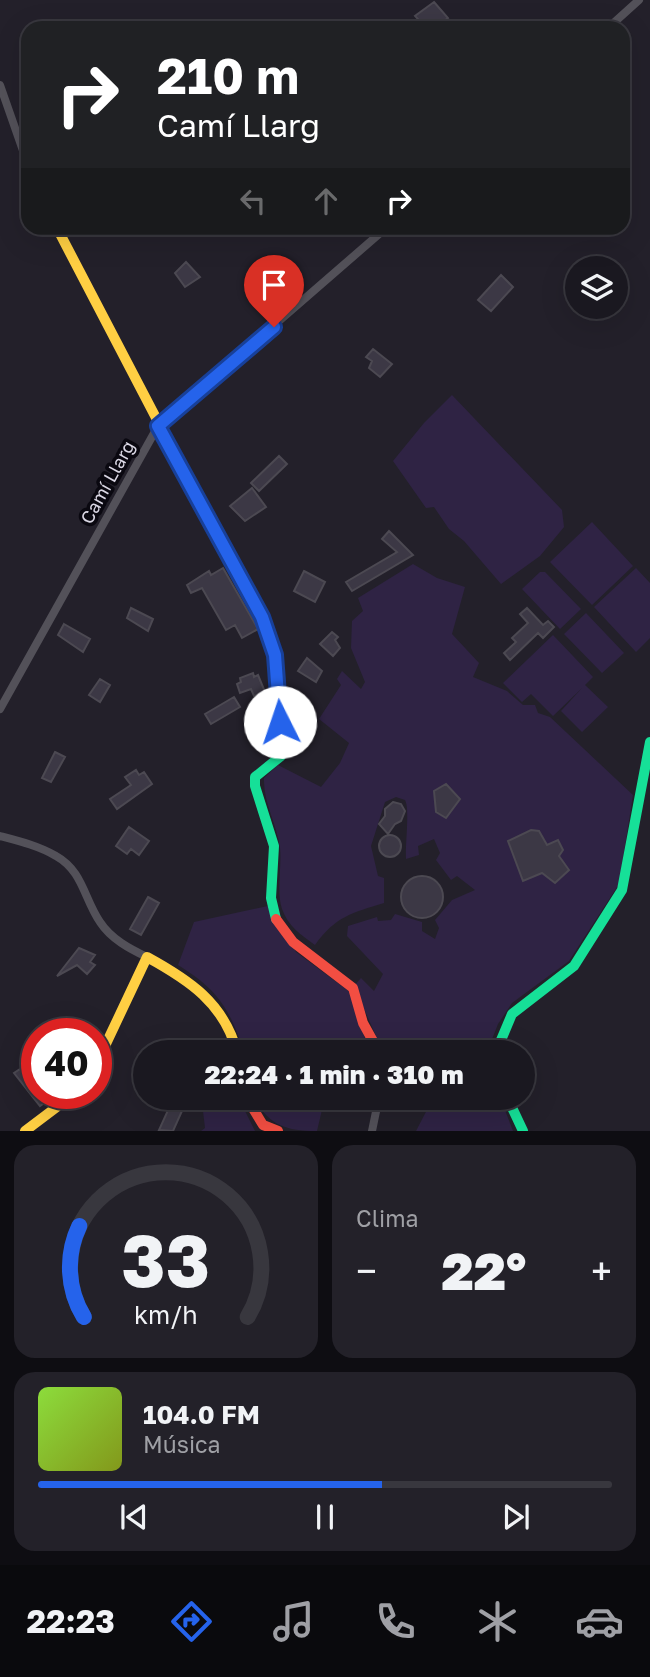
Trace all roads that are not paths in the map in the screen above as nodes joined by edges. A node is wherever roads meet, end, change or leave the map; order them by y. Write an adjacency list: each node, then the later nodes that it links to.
1 (639, 0): 2 (street)
2 (616, 21)
3 (0, 85): 4 (street)
4 (21, 145)
5 (61, 235): 7 (street)
6 (378, 235): 7 (street, Camí Llarg)
7 (158, 426): 8 (street, Camí Llarg); 15 (street)
8 (0, 709)
9 (650, 742): 10 (street)
10 (649, 756): 16 (street)
11 (0, 836): 12 (street)
12 (147, 957): 13 (street); 14 (street)
13 (112, 1031)
14 (233, 1040)
15 (373, 1040)
16 (501, 1040)
17 (54, 1109): 22 (street)
18 (253, 1110): 21 (street)
19 (376, 1110): 24 (street)
20 (513, 1110): 25 (street)
21 (262, 1128): 23 (street)
22 (25, 1131)
23 (278, 1131)
24 (372, 1131)
25 (523, 1131)

